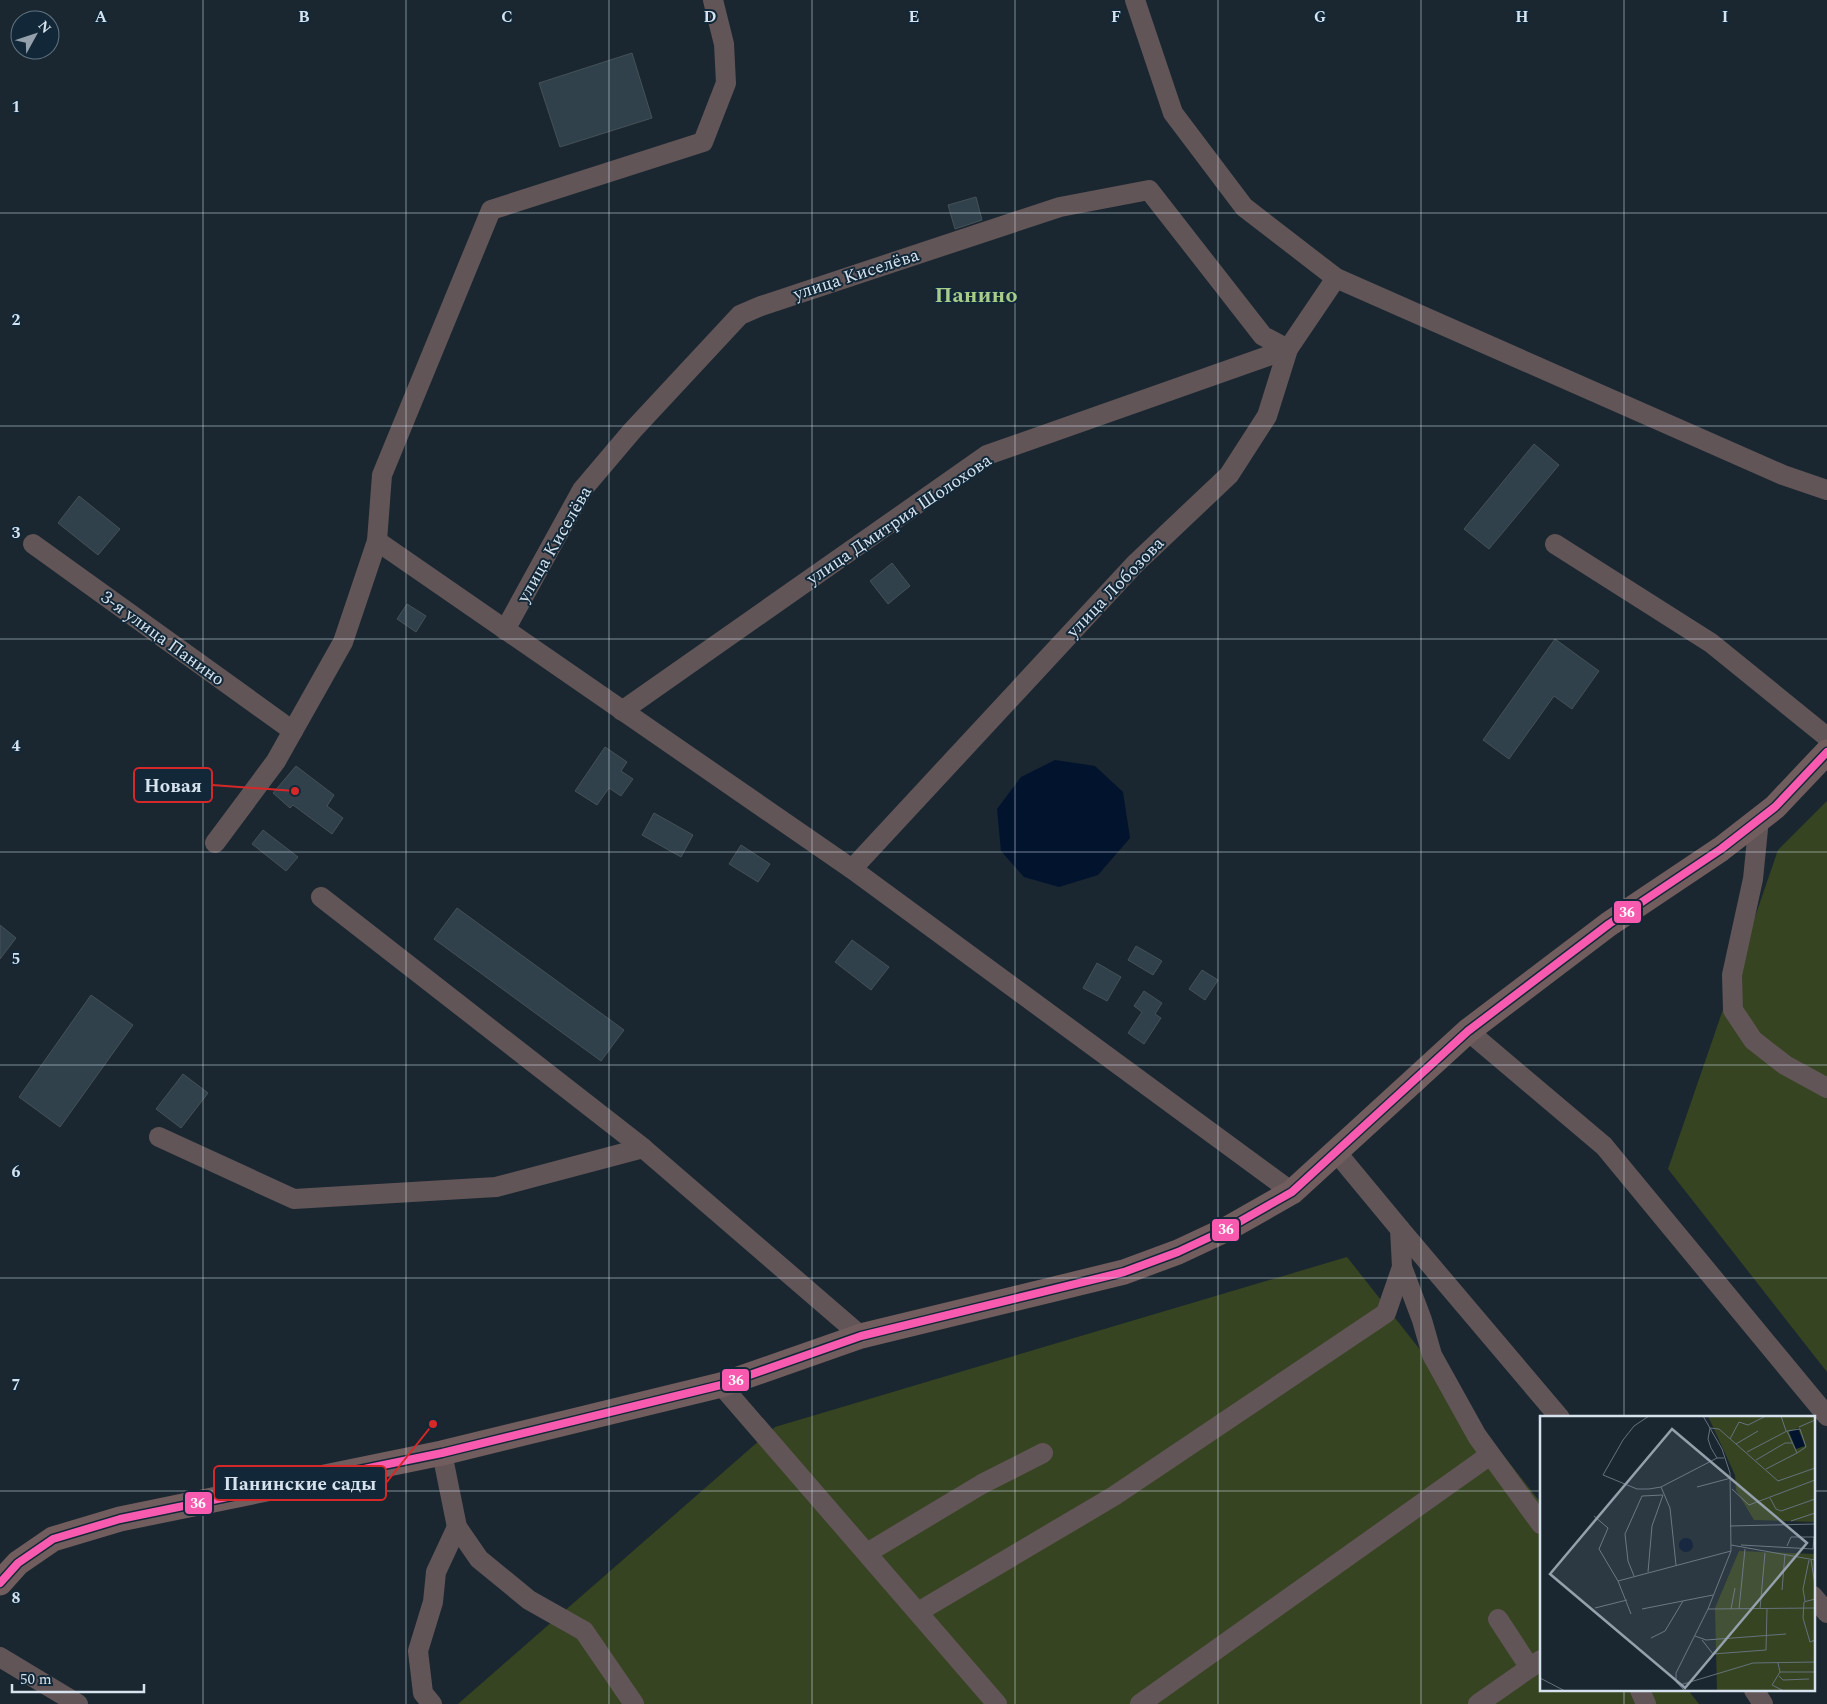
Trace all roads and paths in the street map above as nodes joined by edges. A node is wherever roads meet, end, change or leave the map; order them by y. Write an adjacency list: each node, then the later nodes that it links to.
1 (713, 0): 6 (street)
2 (1135, 0): 3 (street)
3 (1336, 278): 4 (street, улица Лобозова); 5 (street)
4 (1288, 349): 9 (street, улица Киселёва); 10 (street, улица Дмитрия Шолохова); 16 (street, улица Лобозова)
5 (1827, 490)
6 (376, 541): 9 (street); 11 (street)
7 (33, 544): 11 (street, 3-я улица Панино)
8 (1555, 544): 12 (street)
9 (505, 630): 10 (street)
10 (622, 711): 16 (street)
11 (293, 731): 15 (street)
12 (1827, 737)
13 (1827, 752): 14 (main road)
14 (1759, 819): 18 (main road); 19 (street)
15 (215, 843)
16 (852, 869): 23 (street)
17 (321, 897): 21 (street)
18 (1468, 1031): 22 (main road); 29 (street)
19 (1827, 1088)
20 (159, 1137): 21 (street)
21 (643, 1148): 26 (street)
22 (1337, 1153): 23 (main road); 24 (street)
23 (1292, 1192): 26 (main road)
24 (1400, 1229): 25 (street); 28 (street)
25 (1402, 1266): 32 (street); 38 (street)
26 (861, 1336): 27 (main road)
27 (721, 1385): 30 (main road); 35 (street)
28 (1558, 1416)
29 (1827, 1416)
30 (442, 1453): 34 (street); 36 (main road)
31 (1043, 1453): 35 (street)
32 (1490, 1455): 33 (street); 49 (street)
33 (1540, 1523)
34 (457, 1527): 46 (street); 47 (street)
35 (867, 1553): 38 (street)
36 (0, 1583)
37 (1814, 1597): 39 (street)
38 (918, 1612): 48 (street)
39 (1827, 1613)
40 (1498, 1618): 42 (street)
41 (0, 1657): 45 (street)
42 (1535, 1664): 50 (street)
43 (1641, 1692): 51 (street)
44 (1755, 1692): 52 (street)
45 (78, 1704)
46 (432, 1704)
47 (634, 1704)
48 (997, 1704)
49 (1140, 1704)
50 (1478, 1704)
51 (1646, 1704)
52 (1763, 1704)

